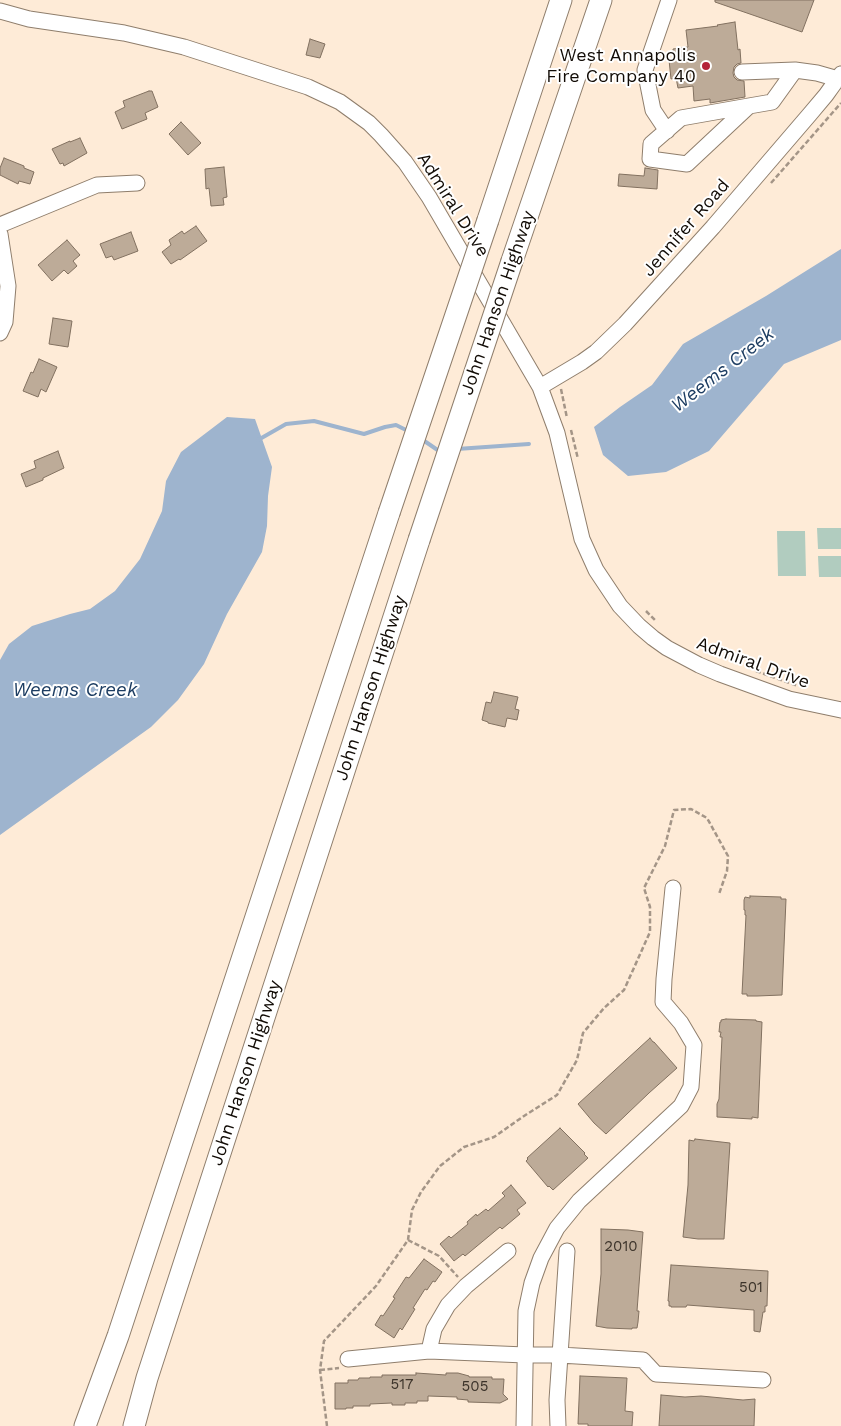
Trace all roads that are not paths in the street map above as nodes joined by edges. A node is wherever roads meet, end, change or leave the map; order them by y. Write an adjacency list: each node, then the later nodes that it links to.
1 (561, 0): 19 (highway, John Hanson Highway, bridge)
2 (601, 0): 24 (highway, John Hanson Highway, bridge)
3 (669, 0): 9 (street)
4 (0, 11): 14 (street, Admiral Drive)
5 (795, 70): 6 (street); 7 (street); 8 (street)
6 (742, 72)
7 (839, 76): 14 (street, Jennifer Road)
8 (750, 106): 9 (street); 9 (street)
9 (667, 130)
10 (137, 182): 11 (street)
11 (0, 225)
12 (0, 234): 13 (street)
13 (0, 334)
14 (540, 387): 15 (street, Admiral Drive)
15 (841, 710)
16 (673, 888): 22 (street)
17 (508, 1251): 20 (street)
18 (566, 1251): 21 (street)
19 (118, 1336): 26 (highway); 27 (highway)
20 (429, 1351): 22 (street); 23 (street)
21 (560, 1354): 22 (street); 25 (street); 31 (street)
22 (525, 1355): 30 (street)
23 (348, 1359)
24 (147, 1378): 28 (highway); 29 (highway)
25 (763, 1380)
26 (78, 1426)
27 (85, 1426)
28 (128, 1426)
29 (134, 1426)
30 (524, 1426)
31 (558, 1426)

